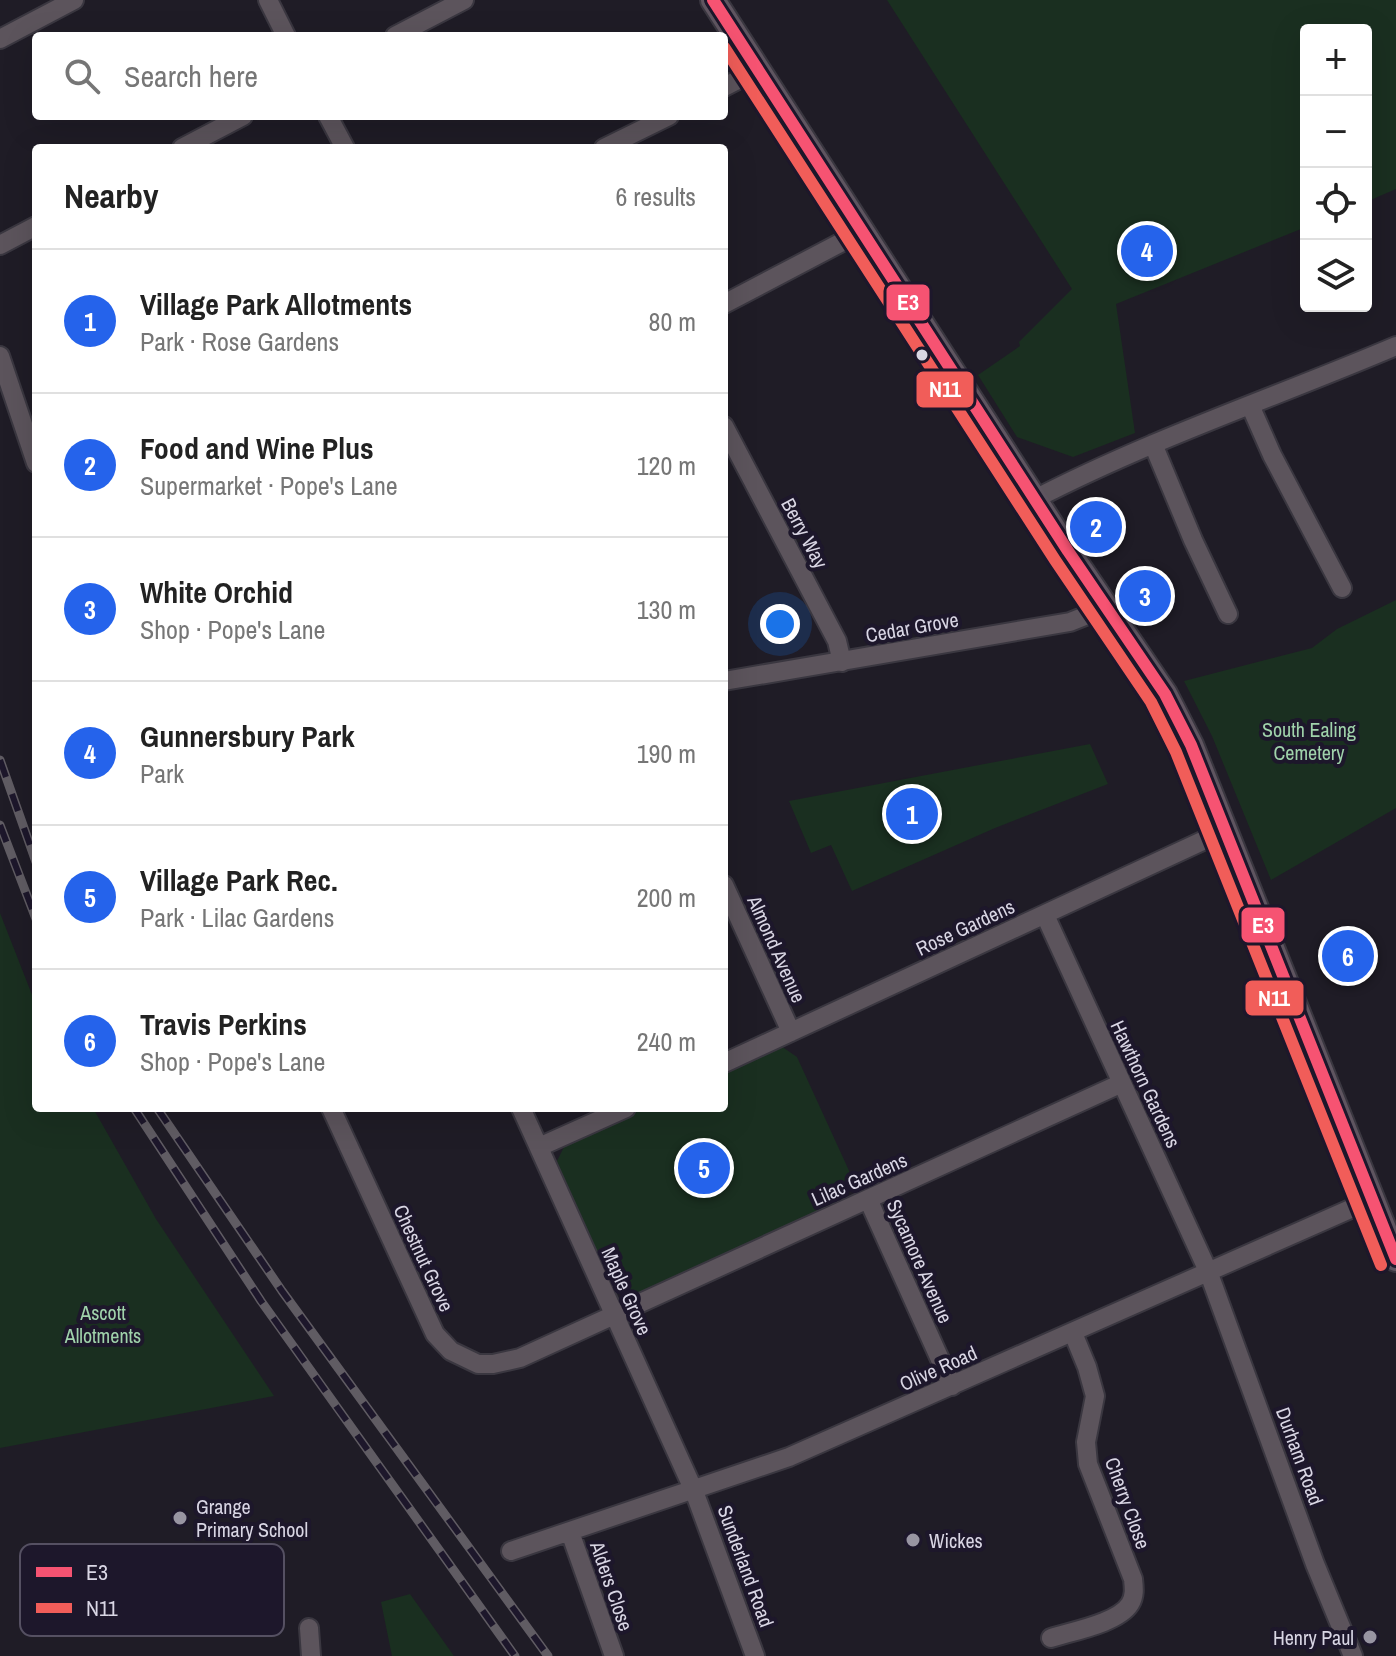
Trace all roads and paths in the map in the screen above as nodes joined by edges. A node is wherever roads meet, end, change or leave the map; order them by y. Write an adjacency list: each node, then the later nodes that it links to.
1 (74, 0): 7 (street)
2 (268, 0): 5 (street)
3 (464, 0): 6 (street)
4 (713, 0): 8 (main road)
5 (284, 32)
6 (403, 32)
7 (0, 39)
8 (757, 70): 9 (street); 17 (main road)
9 (728, 85)
10 (235, 120): 13 (street)
11 (330, 120): 14 (street)
12 (661, 120): 15 (street)
13 (190, 144)
14 (343, 144)
15 (612, 144)
16 (32, 228): 18 (street)
17 (861, 232): 19 (street); 26 (main road)
18 (0, 245)
19 (728, 302)
20 (1396, 346): 22 (street)
21 (0, 356): 24 (street)
22 (1250, 405): 25 (street); 27 (street)
23 (728, 434): 30 (street, Berry Way)
24 (32, 438)
25 (1153, 444): 26 (street); 29 (street)
26 (1035, 499): 28 (main road)
27 (1342, 588)
28 (1104, 604): 30 (street, Cedar Grove); 32 (main road)
29 (1228, 614)
30 (842, 662): 31 (street, Cedar Grove)
31 (728, 680)
32 (1224, 831): 34 (street, Rose Gardens); 43 (main road)
33 (728, 894): 35 (street, Almond Avenue)
34 (1045, 915): 35 (street, Rose Gardens); 37 (street, Hawthorn Gardens)
35 (791, 1032): 36 (street, Rose Gardens)
36 (728, 1061)
37 (1122, 1083): 42 (street, Lilac Gardens); 45 (street, Hawthorn Gardens)
38 (333, 1112): 46 (street, Chestnut Grove)
39 (523, 1112): 41 (street, Maple Grove)
40 (617, 1112): 41 (street)
41 (539, 1147): 46 (street, Maple Grove)
42 (868, 1199): 46 (street, Lilac Gardens); 48 (street, Sycamore Avenue)
43 (1373, 1199): 44 (main road); 45 (street, Olive Road)
44 (1396, 1259)
45 (1208, 1271): 47 (street, Olive Road); 57 (street, Durham Road)
46 (614, 1316): 49 (street, Maple Grove)
47 (1073, 1333): 48 (street, Olive Road); 53 (street, Cherry Close)
48 (952, 1386): 49 (street, Olive Road)
49 (694, 1491): 50 (street, Olive Road); 56 (street, Sunderland Road)
50 (570, 1532): 51 (street, Olive Road); 55 (street, Alders Close)
51 (511, 1551)
52 (309, 1628): 54 (street)
53 (1051, 1638)
54 (311, 1656)
55 (614, 1656)
56 (755, 1656)
57 (1353, 1656)

